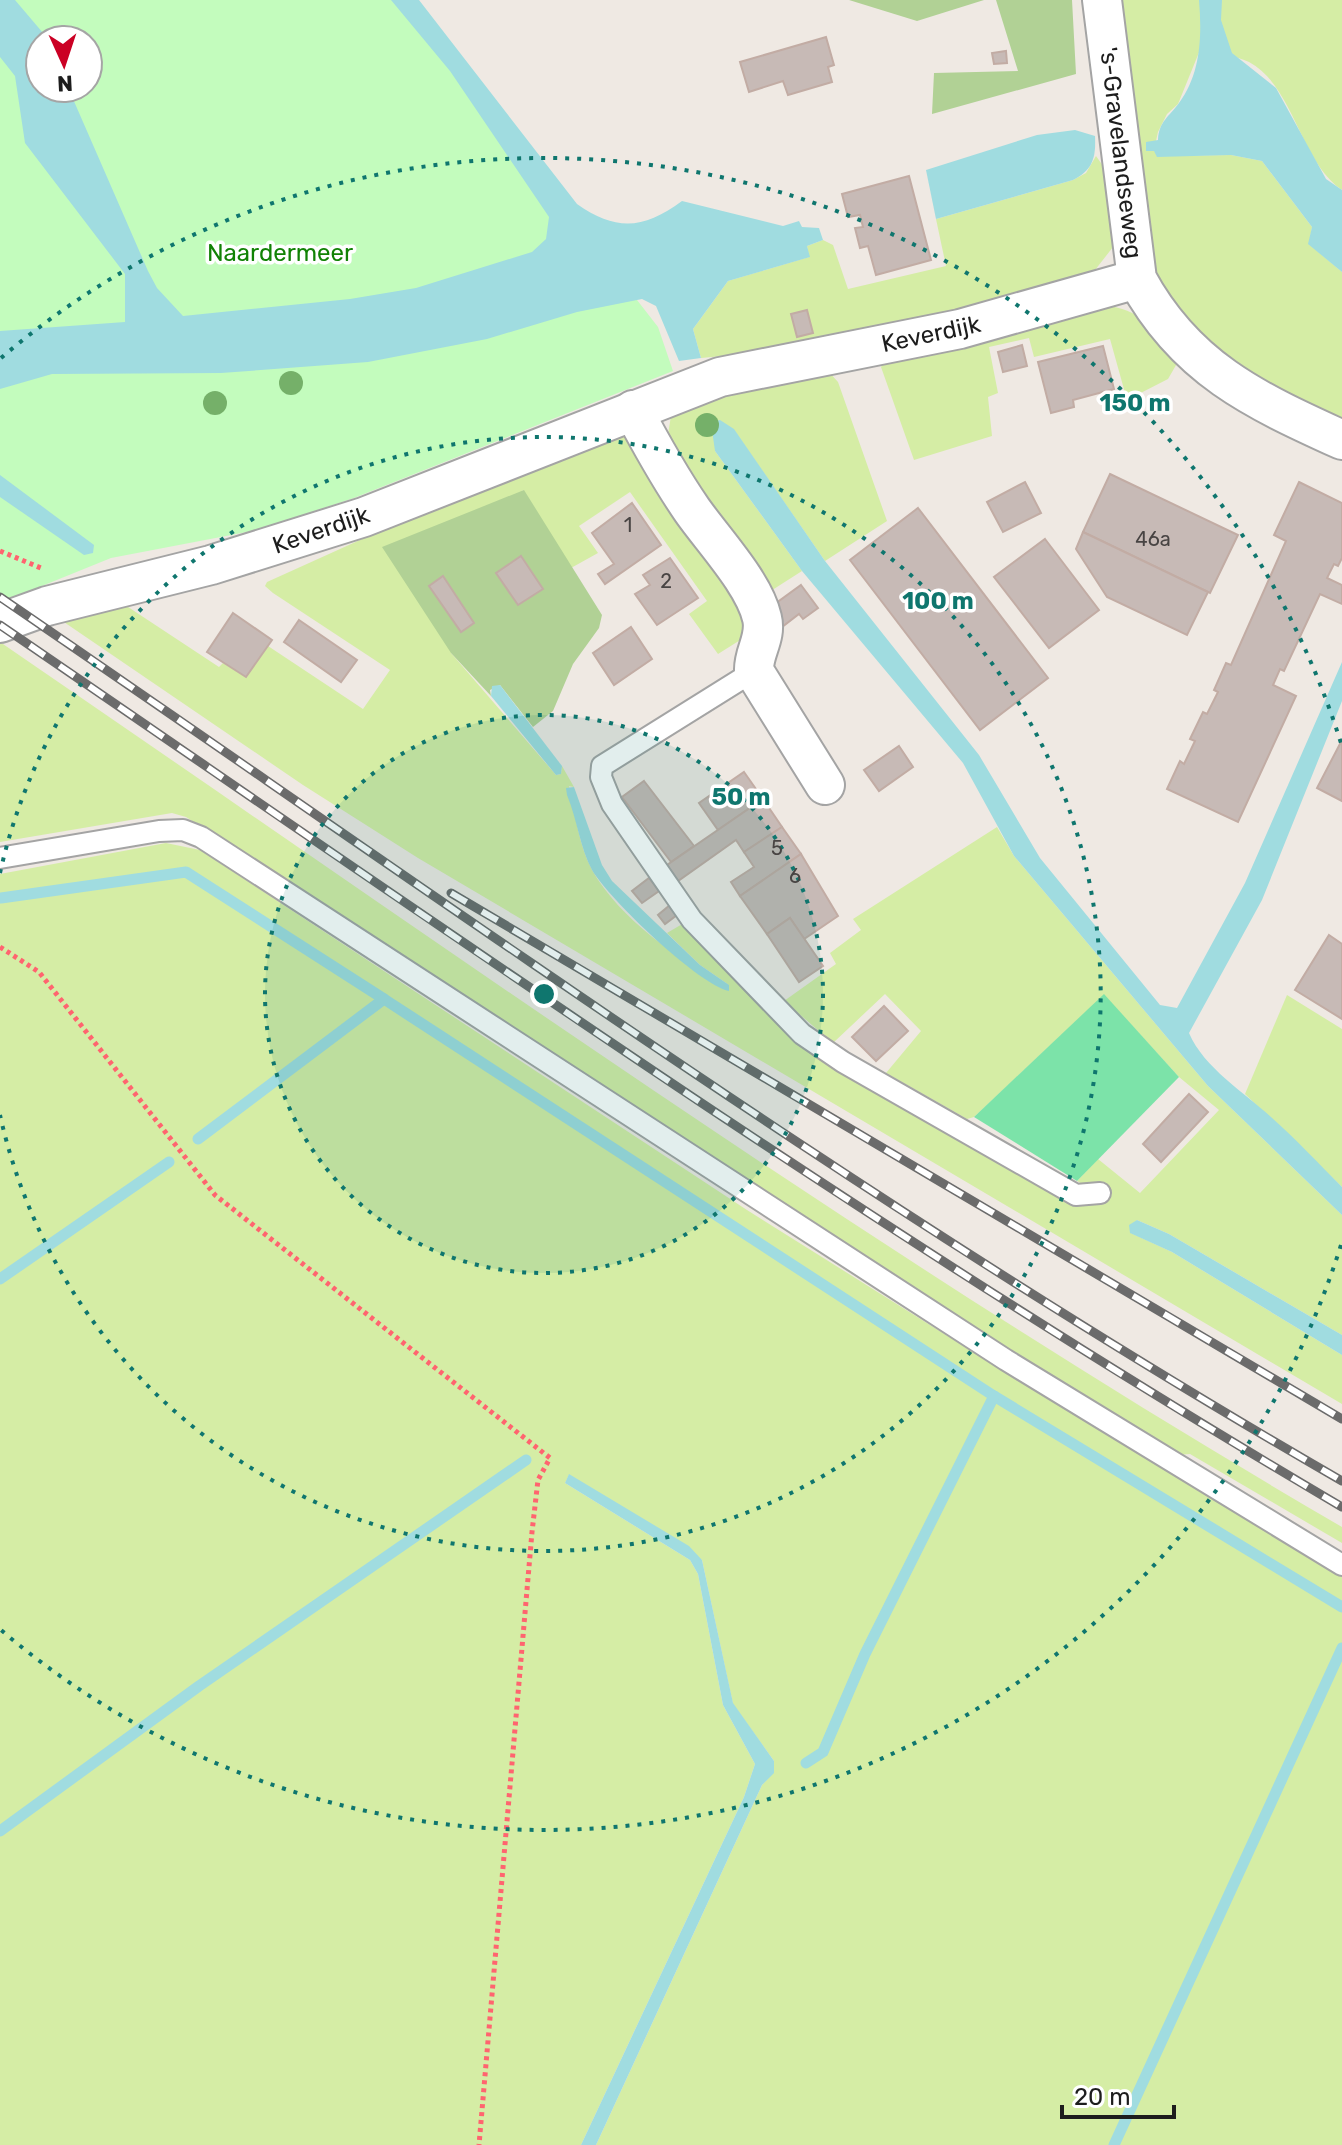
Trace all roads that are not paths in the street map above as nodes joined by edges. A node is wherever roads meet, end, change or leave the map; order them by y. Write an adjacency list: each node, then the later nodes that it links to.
1 (1102, 0): 2 (street, 's-Gravelandseweg)
2 (1137, 279): 3 (street, Keverdijk); 4 (street, 's-Gravelandseweg)
3 (633, 410): 5 (street, Keverdijk); 6 (street)
4 (1342, 440)
5 (0, 623)
6 (754, 671): 7 (street); 9 (lane)
7 (825, 785)
8 (0, 858): 10 (lane)
9 (1100, 1193)
10 (1342, 1565)

